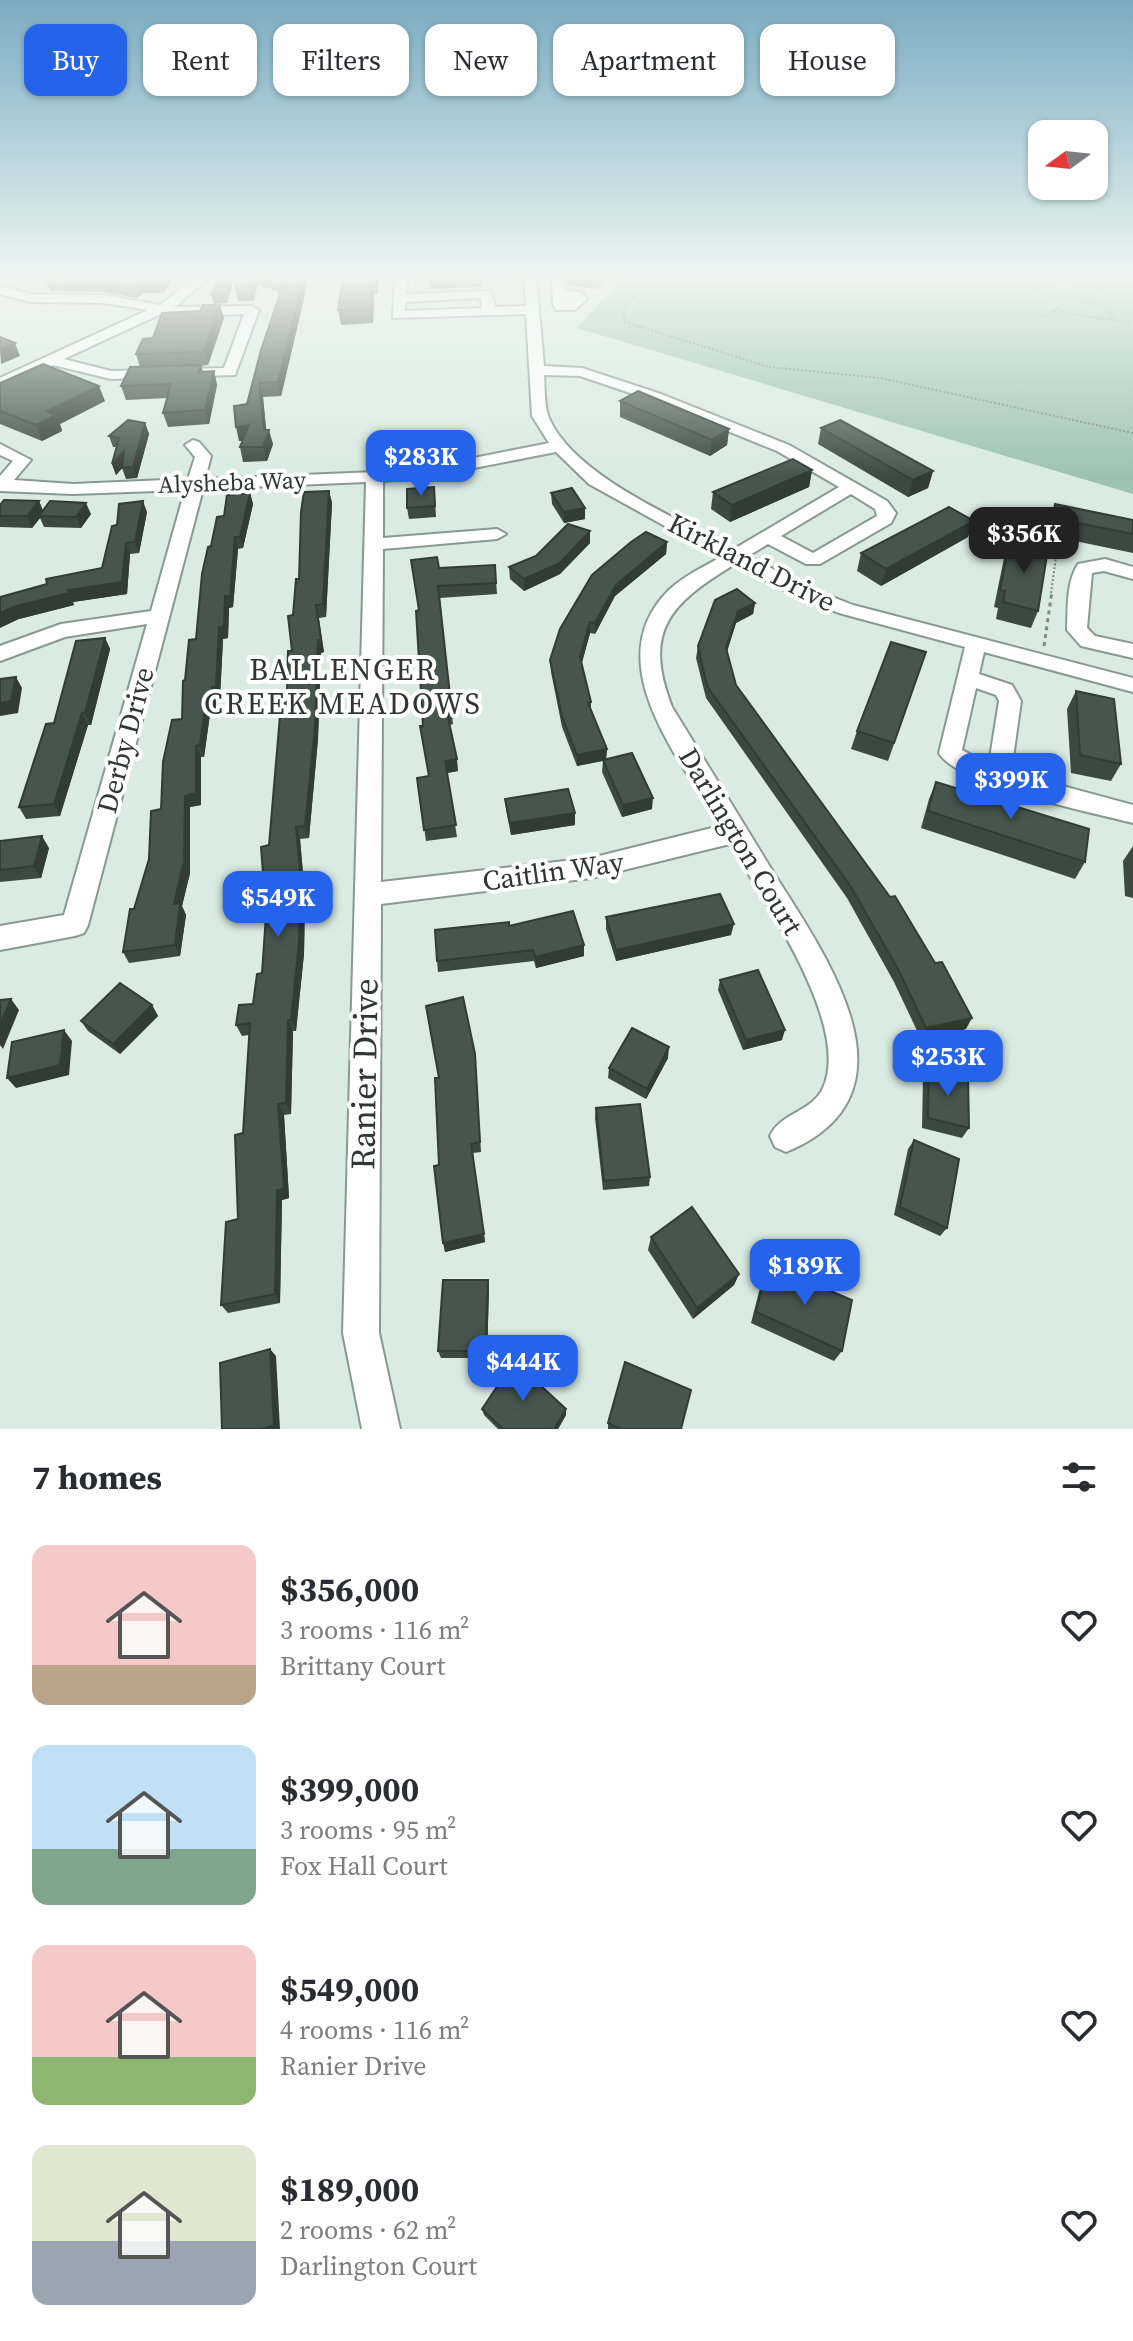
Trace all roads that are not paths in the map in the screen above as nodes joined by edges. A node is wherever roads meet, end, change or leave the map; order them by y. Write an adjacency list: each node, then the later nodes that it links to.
1 (88, 344): 4 (street)
2 (240, 344): 4 (street)
3 (534, 344): 5 (street, Kirkland Drive)
4 (52, 360): 6 (street)
5 (535, 370): 8 (street, Kirkland Drive); 13 (street)
6 (0, 384)
7 (193, 445): 11 (street, Derby Drive)
8 (559, 446): 10 (street, Alysheba Way); 17 (street, Kirkland Drive)
9 (0, 449): 12 (street)
10 (375, 477): 11 (street, Alysheba Way); 16 (street, Ranier Drive)
11 (196, 483): 12 (street, Alysheba Way); 19 (street, Derby Drive)
12 (1, 485)
13 (851, 487): 15 (street, Darlington Court); 15 (street)
14 (497, 534): 16 (street)
15 (769, 537): 17 (street, Darlington Court)
16 (373, 544): 28 (street, Ranier Drive)
17 (733, 556): 20 (street, Kirkland Drive); 27 (street, Darlington Court)
18 (1133, 573): 21 (street)
19 (159, 616): 22 (street); 29 (street, Derby Drive)
20 (976, 644): 23 (street); 24 (street, Kirkland Drive)
21 (1133, 651)
22 (0, 654)
23 (968, 678): 25 (street); 25 (street)
24 (1133, 685)
25 (999, 776): 26 (street)
26 (1133, 814)
27 (737, 832): 28 (street, Caitlin Way); 30 (street, Darlington Court)
28 (367, 895): 31 (street, Ranier Drive)
29 (0, 938)
30 (786, 1136)
31 (381, 1429)

